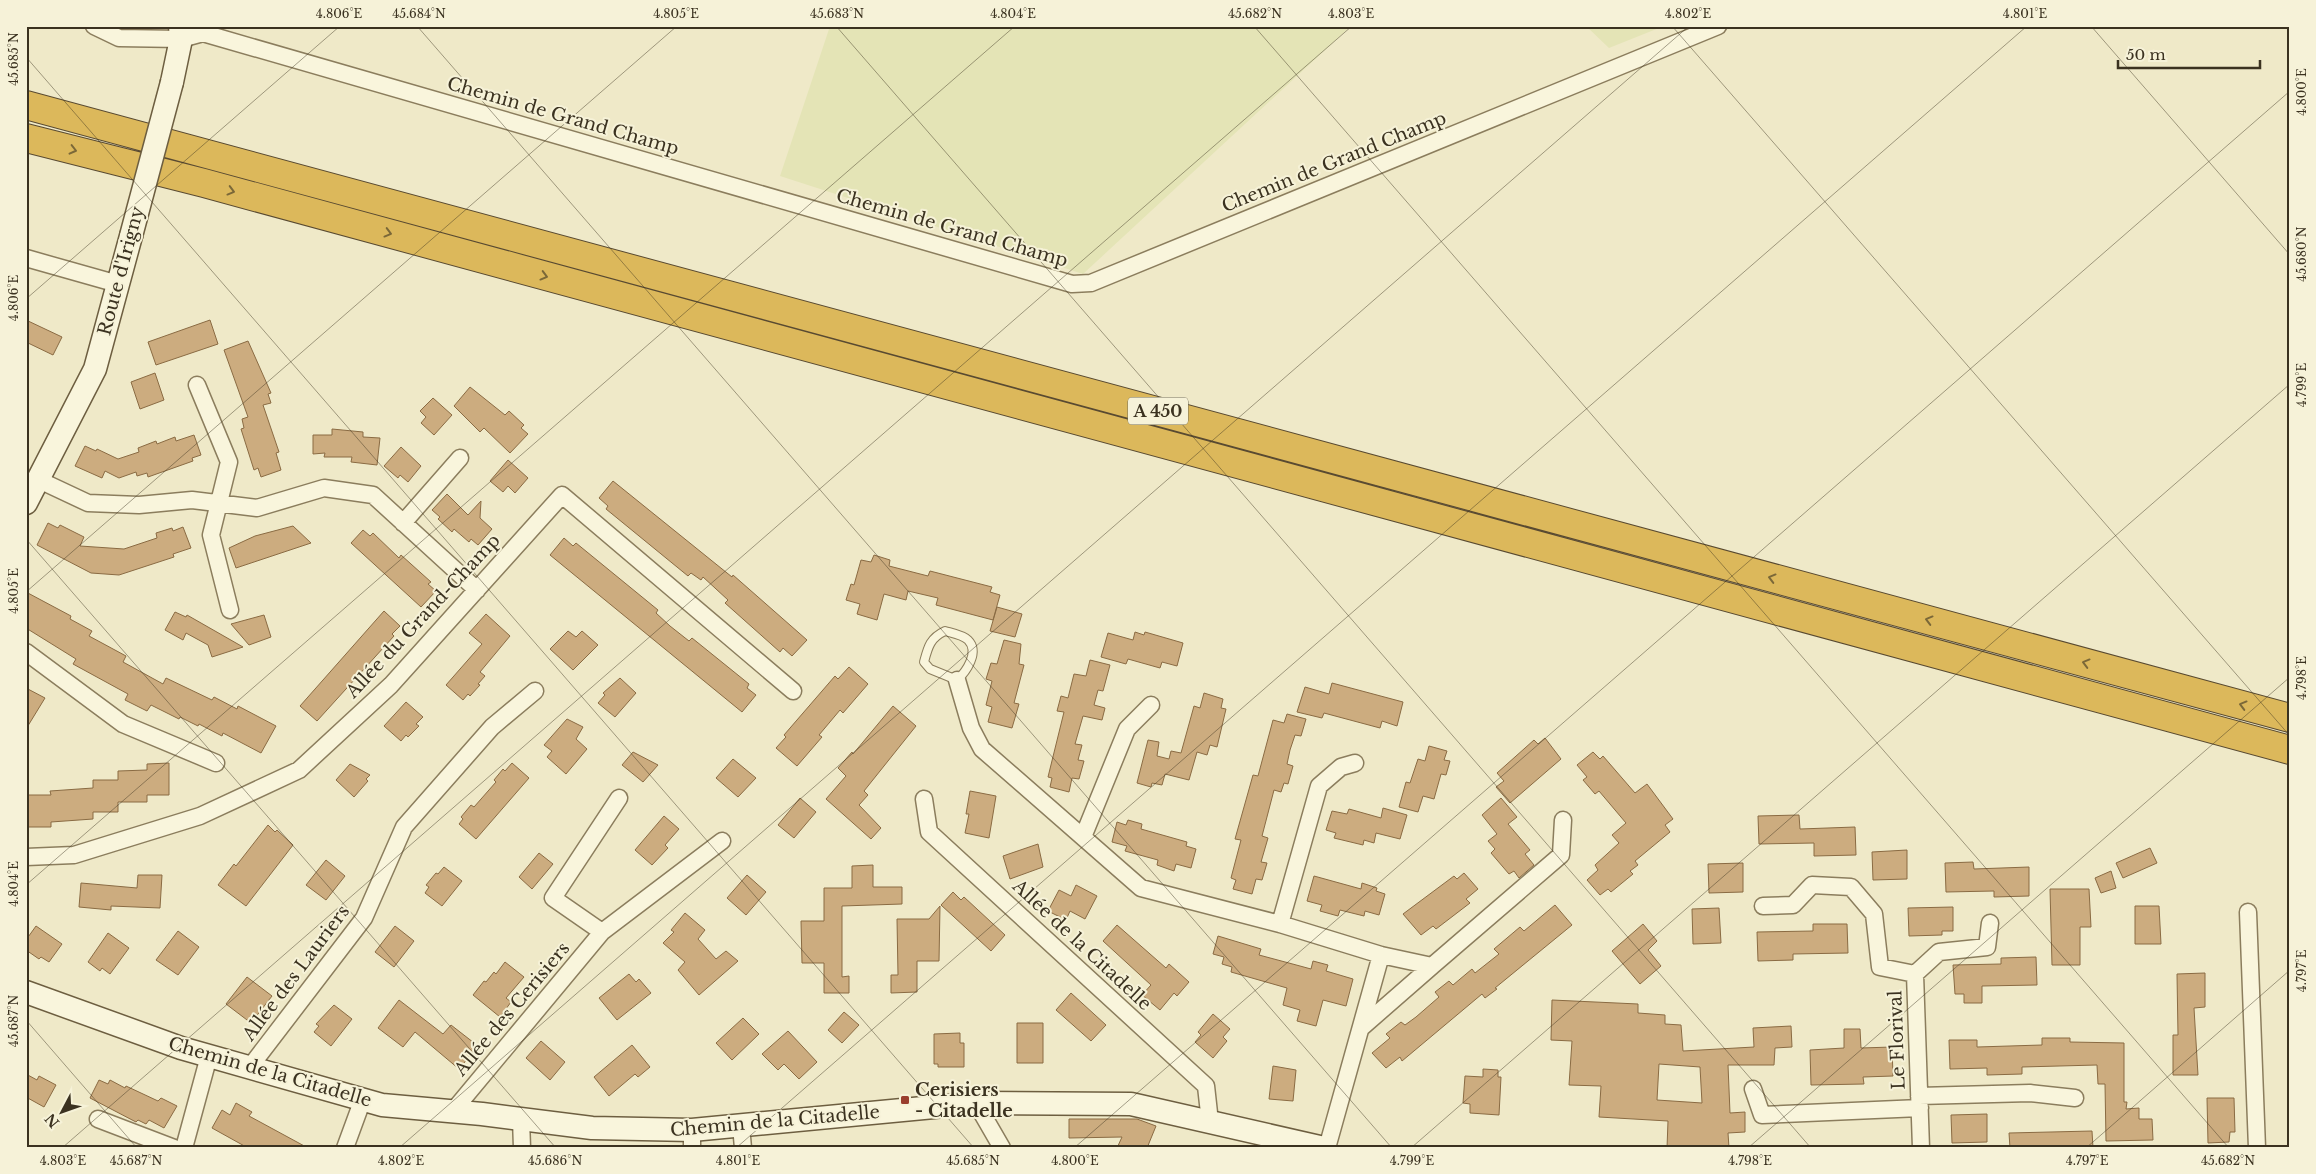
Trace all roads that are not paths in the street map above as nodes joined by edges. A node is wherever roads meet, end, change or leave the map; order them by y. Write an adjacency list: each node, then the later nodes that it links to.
1 (94, 26): 3 (street, Chemin de Grand Champ)
2 (1718, 26): 3 (street, Chemin de Grand Champ)
3 (180, 32): 7 (street, Route d'Irigny, bridge)
4 (26, 105): 21 (highway, A 450, one-way to 4)
5 (26, 138): 22 (highway, A 450, one-way to 22)
6 (26, 258): 7 (street)
7 (118, 284): 10 (street, Route d'Irigny)
8 (197, 385): 12 (street)
9 (460, 458): 13 (street)
10 (38, 480): 11 (street, Route d'Irigny); 12 (street)
11 (26, 503)
12 (218, 503): 13 (street); 15 (street)
13 (403, 523): 14 (street)
14 (477, 590): 19 (street, Allée du Grand-Champ); 30 (street, Allée du Grand-Champ)
15 (230, 610)
16 (26, 652): 23 (street)
17 (957, 680): 17 (lane); 28 (street)
18 (535, 691): 42 (street, Allée des Lauriers)
19 (793, 691)
20 (1151, 705): 28 (street)
21 (2290, 718)
22 (2290, 750)
23 (216, 763)
24 (1355, 764): 33 (street)
25 (618, 798): 35 (street)
26 (924, 799): 51 (street, Allée de la Citadelle)
27 (1562, 820): 37 (street)
28 (1083, 837): 33 (street)
29 (722, 841): 35 (street, Allée des Cerisiers)
30 (26, 857)
31 (1763, 906): 38 (street)
32 (2248, 912): 61 (street)
33 (1280, 924): 36 (street)
34 (1990, 924): 38 (street, Le Florival)
35 (602, 932): 48 (street, Allée des Cerisiers)
36 (1381, 955): 37 (street); 40 (street)
37 (1432, 966): 40 (street)
38 (1915, 974): 46 (street, Le Florival)
39 (26, 992): 41 (street, Chemin de la Citadelle)
40 (1361, 1028): 59 (street)
41 (209, 1056): 42 (street, Chemin de la Citadelle); 55 (street)
42 (250, 1067): 45 (street, Chemin de la Citadelle)
43 (1753, 1089): 46 (street)
44 (2075, 1098): 46 (street)
45 (362, 1099): 48 (street, Chemin de la Citadelle); 56 (street)
46 (1919, 1102): 60 (street, Le Florival)
47 (976, 1103): 51 (street, Chemin de la Citadelle); 52 (street, Chemin de la Citadelle); 58 (street)
48 (453, 1112): 50 (street, Chemin de la Citadelle)
49 (98, 1119): 54 (street)
50 (521, 1119): 53 (street, Chemin de la Citadelle); 57 (street)
51 (1210, 1122): 59 (street, Chemin de la Citadelle)
52 (742, 1137): 53 (street, Chemin de la Citadelle)
53 (692, 1139)
54 (174, 1148)
55 (184, 1148)
56 (345, 1148)
57 (522, 1148)
58 (1002, 1148)
59 (1326, 1148)
60 (1921, 1148)
61 (2257, 1148)

